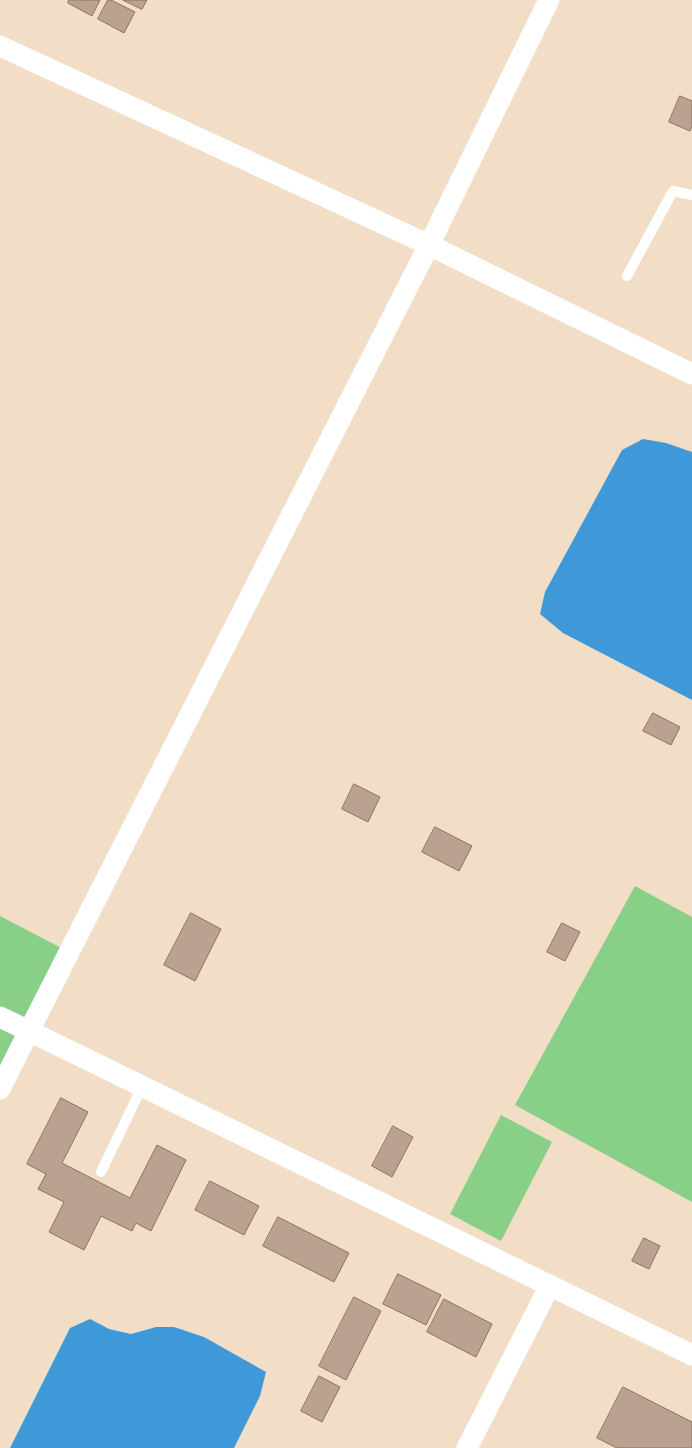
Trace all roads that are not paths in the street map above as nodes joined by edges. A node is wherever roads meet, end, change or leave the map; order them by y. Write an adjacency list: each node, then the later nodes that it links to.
1 (549, 0): 4 (street)
2 (0, 46): 4 (street)
3 (692, 195): 5 (lane)
4 (429, 245): 6 (street); 8 (street)
5 (627, 276)
6 (692, 374)
7 (0, 1017): 8 (street)
8 (29, 1031): 9 (street); 10 (street)
9 (142, 1087): 11 (lane); 12 (street)
10 (0, 1089)
11 (101, 1172)
12 (550, 1285): 13 (street); 14 (street)
13 (692, 1355)
14 (467, 1448)

